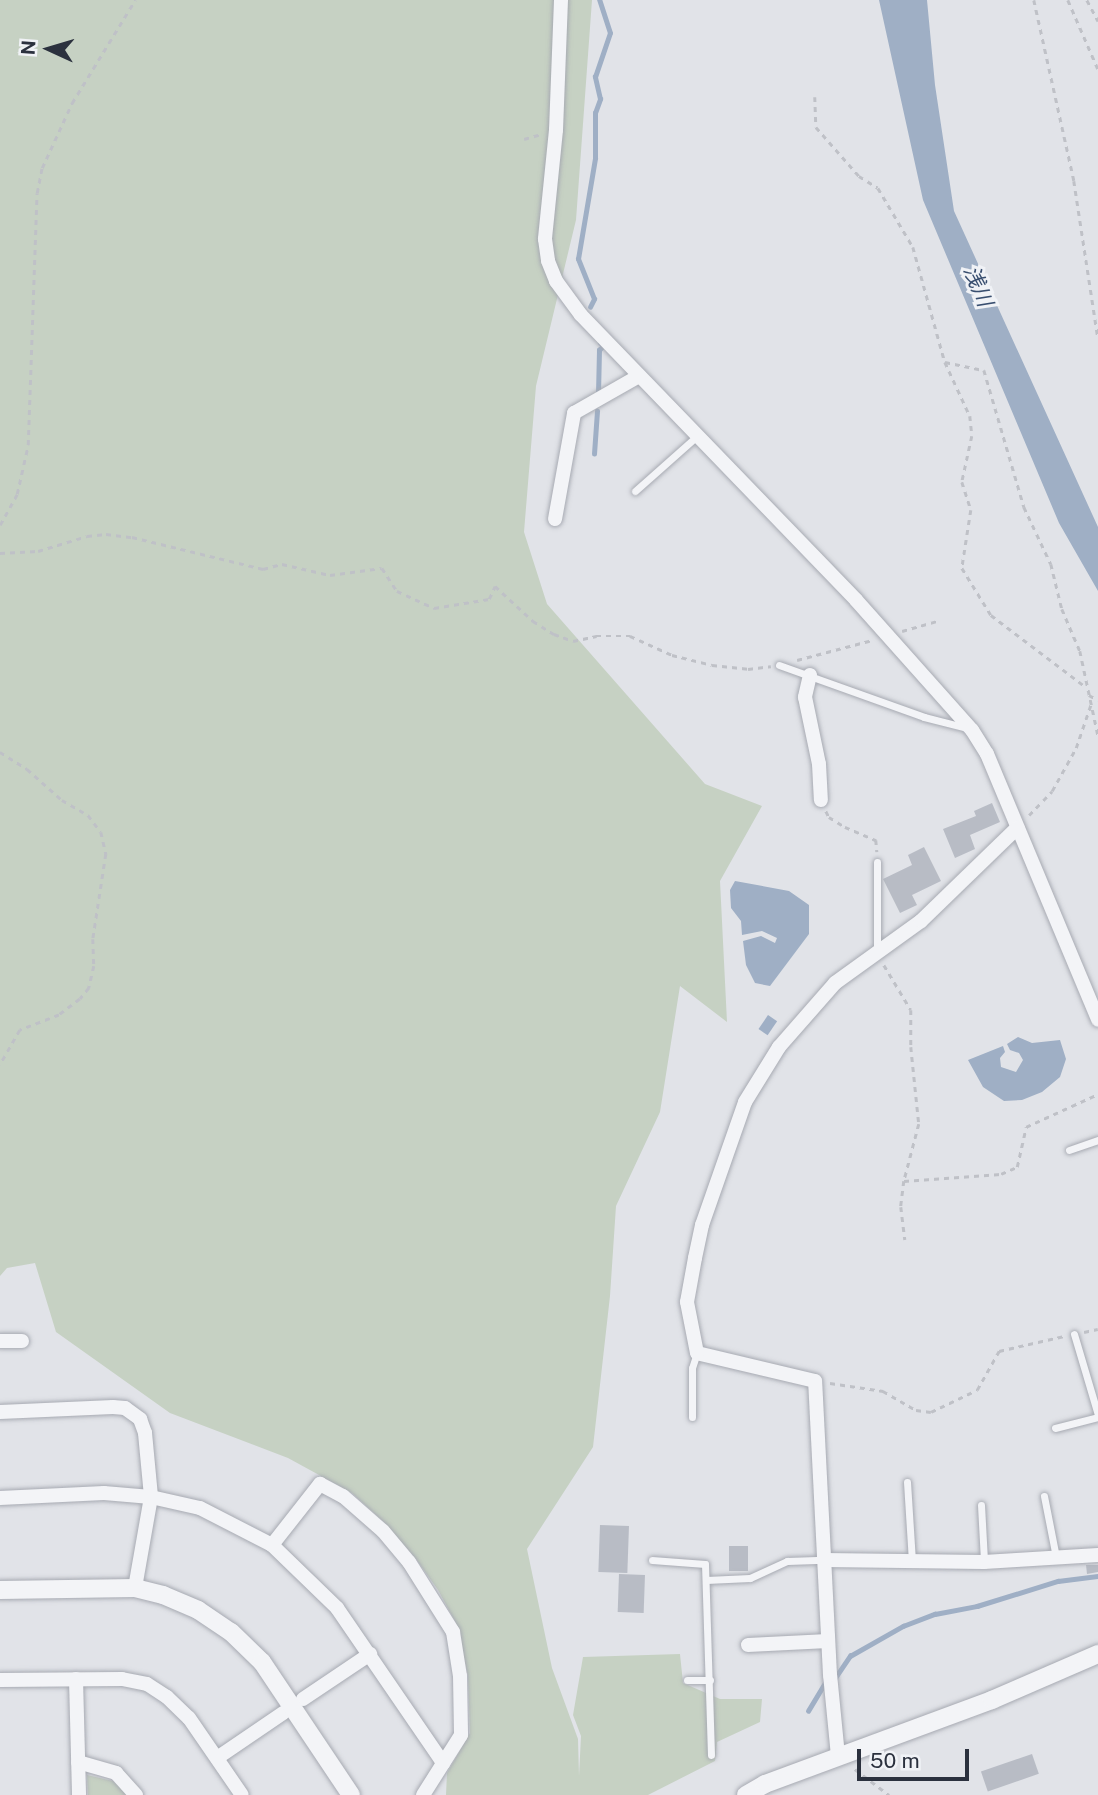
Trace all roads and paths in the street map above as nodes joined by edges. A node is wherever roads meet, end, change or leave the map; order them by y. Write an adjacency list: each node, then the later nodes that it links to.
1 (135, 0): 15 (path)
2 (561, 0): 11 (street)
3 (1034, 0): 9 (path)
4 (1068, 0): 7 (path)
5 (1087, 0): 6 (path)
6 (1098, 21)
7 (1098, 69)
8 (815, 97): 10 (path)
9 (1098, 338)
10 (945, 362): 21 (path); 21 (path)
11 (639, 376): 12 (street); 14 (street)
12 (697, 436): 13 (lane); 18 (street)
13 (635, 491)
14 (555, 519)
15 (0, 525)
16 (0, 553): 19 (path)
17 (937, 621): 18 (path)
18 (888, 636): 19 (path); 25 (street)
19 (779, 665): 20 (lane)
20 (810, 675): 25 (lane); 28 (street)
21 (1086, 687): 22 (path)
22 (1089, 695): 23 (path); 24 (path)
23 (1098, 700)
24 (1091, 702): 26 (path); 29 (path)
25 (972, 730): 29 (street)
26 (1098, 735)
27 (1, 754): 33 (path)
28 (821, 800): 30 (path)
29 (1017, 828): 31 (street); 32 (street)
30 (877, 862): 31 (lane)
31 (877, 953): 37 (path); 43 (street)
32 (1098, 1020)
33 (0, 1065)
34 (1098, 1094): 37 (path)
35 (1098, 1140): 36 (lane)
36 (1069, 1150)
37 (904, 1181): 38 (path)
38 (905, 1240)
39 (1098, 1329): 40 (path)
40 (1074, 1334): 44 (path); 46 (lane)
41 (0, 1341): 42 (street)
42 (22, 1341)
43 (698, 1353): 44 (street); 47 (lane)
44 (815, 1381): 58 (street)
45 (0, 1412): 52 (street)
46 (1098, 1416): 48 (lane)
47 (692, 1417)
48 (1055, 1428)
49 (907, 1482): 59 (lane)
50 (1044, 1496): 56 (lane)
51 (0, 1497): 52 (street)
52 (151, 1497): 54 (street); 62 (street)
53 (981, 1505): 60 (lane)
54 (272, 1545): 66 (street); 78 (street)
55 (1098, 1555): 56 (street)
56 (1056, 1558): 60 (street)
57 (652, 1560): 61 (lane)
58 (824, 1560): 59 (street); 61 (lane); 64 (street)
59 (912, 1561): 60 (street)
60 (984, 1562)
61 (706, 1580): 71 (lane)
62 (135, 1588): 63 (street); 82 (street)
63 (0, 1590)
64 (828, 1641): 65 (street); 75 (street)
65 (748, 1645)
66 (370, 1654): 72 (street); 78 (street)
67 (1098, 1654): 75 (street)
68 (76, 1679): 69 (street); 76 (street); 77 (street)
69 (0, 1680)
70 (687, 1680): 71 (lane)
71 (710, 1680): 74 (lane)
72 (303, 1699)
73 (283, 1713): 76 (street)
74 (711, 1755)
75 (838, 1756): 84 (street); 85 (path)
76 (217, 1758): 81 (street)
77 (78, 1762): 79 (street); 80 (street)
78 (443, 1763): 83 (street)
79 (79, 1795)
80 (136, 1795)
81 (242, 1795)
82 (351, 1795)
83 (423, 1795)
84 (746, 1795)
85 (889, 1795)

